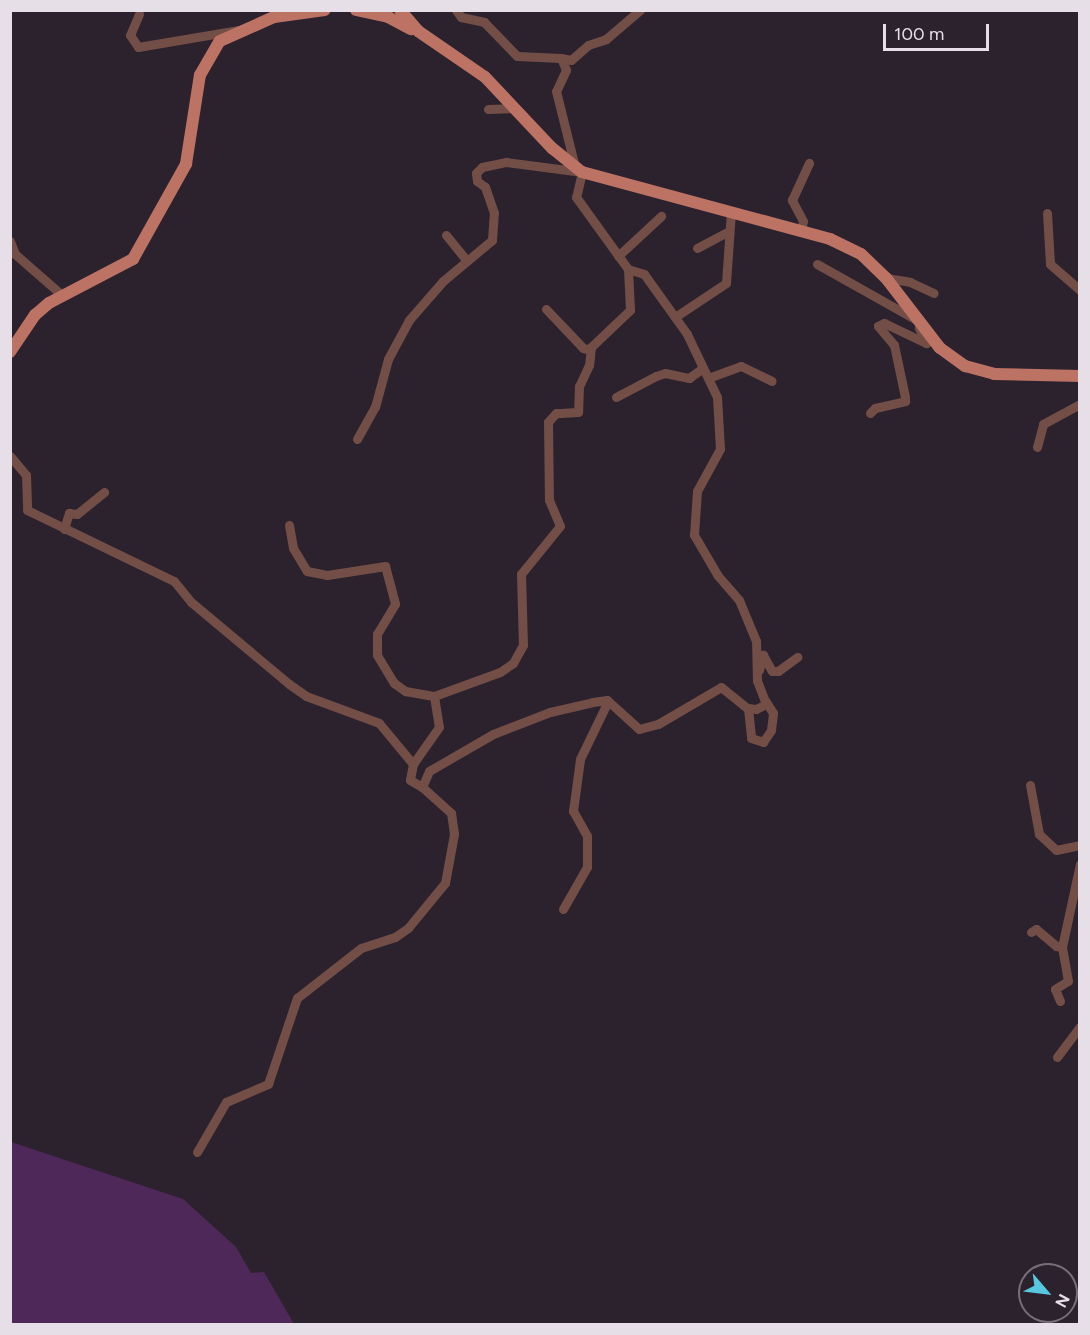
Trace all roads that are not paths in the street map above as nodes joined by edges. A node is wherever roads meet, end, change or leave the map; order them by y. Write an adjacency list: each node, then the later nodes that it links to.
1 (325, 10): 7 (main road)
2 (356, 10): 5 (main road)
3 (456, 10): 8 (street)
4 (640, 10): 8 (street)
5 (393, 12): 9 (main road)
6 (139, 14): 7 (street)
7 (240, 30): 28 (main road)
8 (561, 58): 12 (street)
9 (514, 108): 10 (street); 12 (main road)
10 (488, 109)
11 (809, 163): 17 (street)
12 (578, 169): 13 (main road); 21 (street); 22 (street)
13 (731, 212): 16 (street); 17 (main road)
14 (1047, 213): 26 (street)
15 (661, 216): 21 (street)
16 (729, 231): 20 (street); 30 (street)
17 (801, 231): 25 (main road)
18 (446, 235): 22 (street)
19 (10, 241): 28 (street)
20 (697, 248)
21 (618, 256): 24 (street)
22 (467, 261): 41 (street)
23 (817, 264): 31 (street)
24 (628, 269): 30 (street); 32 (street)
25 (886, 278): 27 (street); 31 (main road)
26 (1080, 290)
27 (934, 292)
28 (63, 296): 33 (main road)
29 (546, 309): 32 (street)
30 (675, 317): 34 (street)
31 (917, 320): 35 (main road); 40 (street)
32 (590, 350): 49 (street)
33 (10, 352)
34 (703, 369): 36 (street); 38 (street)
35 (1080, 376)
36 (708, 378): 37 (street); 48 (street)
37 (772, 381)
38 (616, 397)
39 (1080, 404): 42 (street)
40 (870, 413)
41 (357, 439)
42 (1037, 447)
43 (10, 456): 46 (street)
44 (104, 492): 46 (street)
45 (289, 525): 49 (street)
46 (64, 530): 53 (street)
47 (796, 657): 48 (street)
48 (757, 675): 50 (street)
49 (435, 696): 53 (street)
50 (764, 699): 52 (street); 52 (street)
51 (608, 701): 52 (street); 55 (street); 58 (street)
52 (748, 708)
53 (413, 764): 55 (street)
54 (1030, 785): 56 (street)
55 (422, 787): 64 (street)
56 (1080, 845)
57 (1080, 864): 60 (street)
58 (563, 909)
59 (1031, 932): 60 (street)
60 (1062, 947): 61 (street)
61 (1059, 1001)
62 (1080, 1027): 63 (street)
63 (1057, 1057)
64 (197, 1152)

